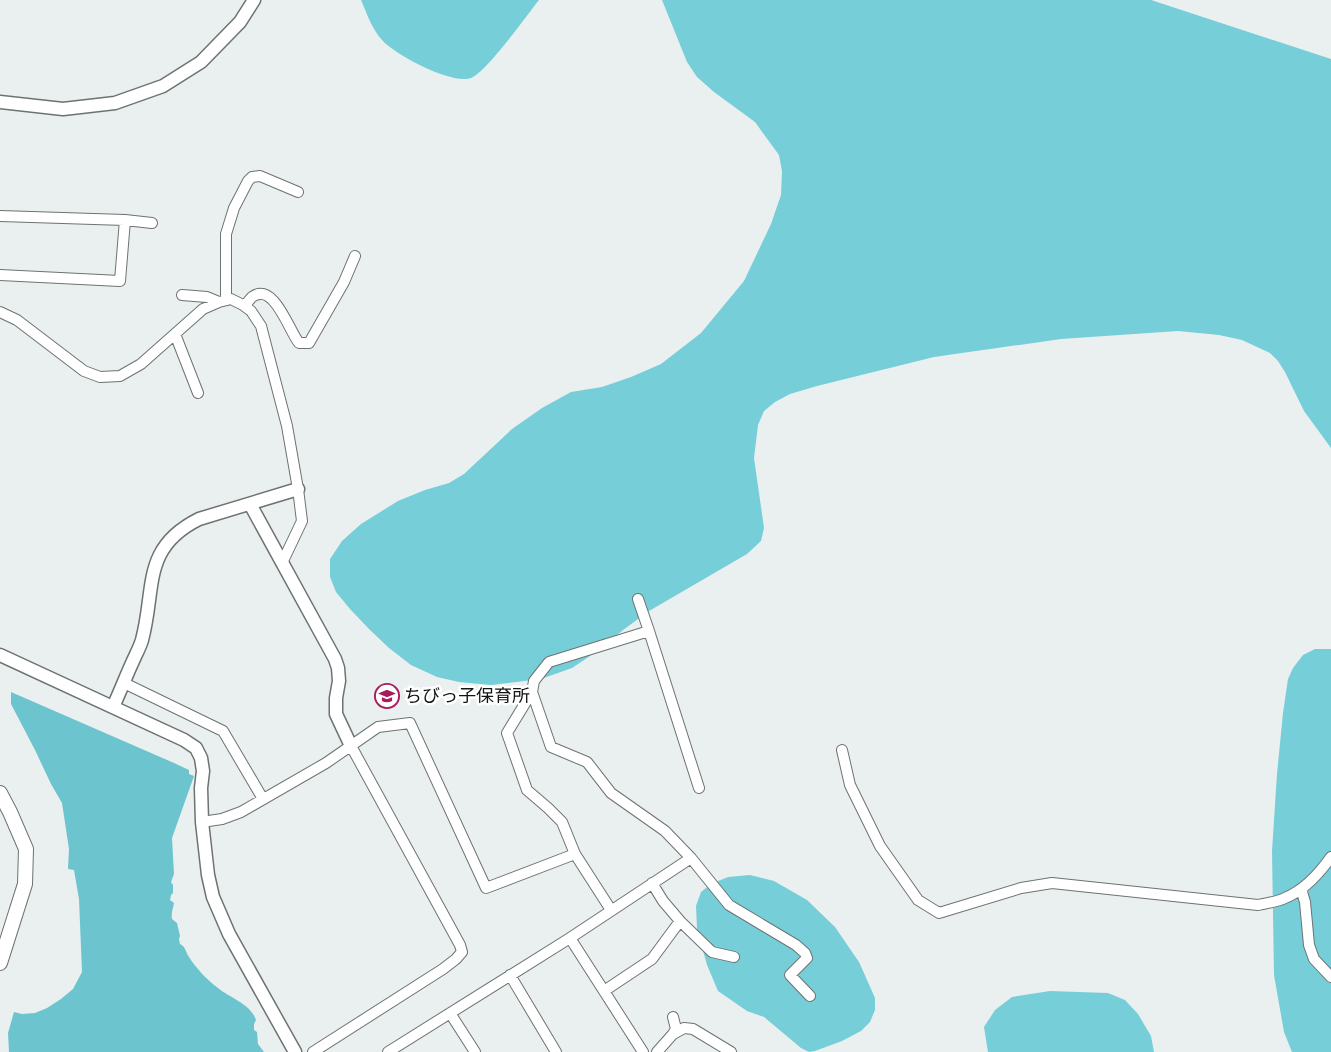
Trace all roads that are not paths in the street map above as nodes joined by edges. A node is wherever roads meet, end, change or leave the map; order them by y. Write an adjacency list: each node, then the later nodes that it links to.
1 (254, 0): 2 (street)
2 (0, 102)
3 (298, 192): 10 (street)
4 (0, 216): 5 (street)
5 (125, 220): 6 (street); 8 (street)
6 (152, 222)
7 (356, 256): 11 (street)
8 (0, 275)
9 (182, 295): 10 (street)
10 (222, 301): 11 (street); 13 (street)
11 (245, 306): 15 (street)
12 (0, 312): 13 (street)
13 (175, 334): 14 (street)
14 (198, 393)
15 (298, 489): 16 (street); 17 (street)
16 (250, 504): 17 (street); 21 (street)
17 (282, 563): 24 (street)
18 (638, 599): 19 (street)
19 (649, 631): 22 (street); 26 (street)
20 (0, 655): 23 (street)
21 (124, 683): 23 (street); 28 (street)
22 (532, 692): 30 (street); 32 (street)
23 (113, 707): 29 (street)
24 (351, 746): 28 (street); 30 (street); 49 (street)
25 (842, 750): 34 (street)
26 (699, 788)
27 (0, 793): 39 (main road)
28 (263, 799): 29 (street)
29 (202, 822): 48 (street)
30 (575, 854): 35 (street)
31 (1331, 857): 34 (street)
32 (692, 858): 33 (street); 43 (street)
33 (652, 884): 35 (street); 36 (street)
34 (1301, 889): 41 (street)
35 (611, 910): 37 (street)
36 (680, 921): 38 (street); 42 (street)
37 (570, 938): 40 (street); 42 (street)
38 (734, 957)
39 (0, 963)
40 (510, 975): 44 (street); 51 (street)
41 (1331, 977)
42 (604, 991): 52 (street)
43 (810, 996)
44 (450, 1013): 47 (street); 50 (street)
45 (673, 1017): 46 (street)
46 (673, 1034): 53 (street); 54 (street)
47 (394, 1051)
48 (295, 1052)
49 (313, 1052)
50 (475, 1052)
51 (556, 1052)
52 (643, 1052)
53 (657, 1052)
54 (731, 1052)

